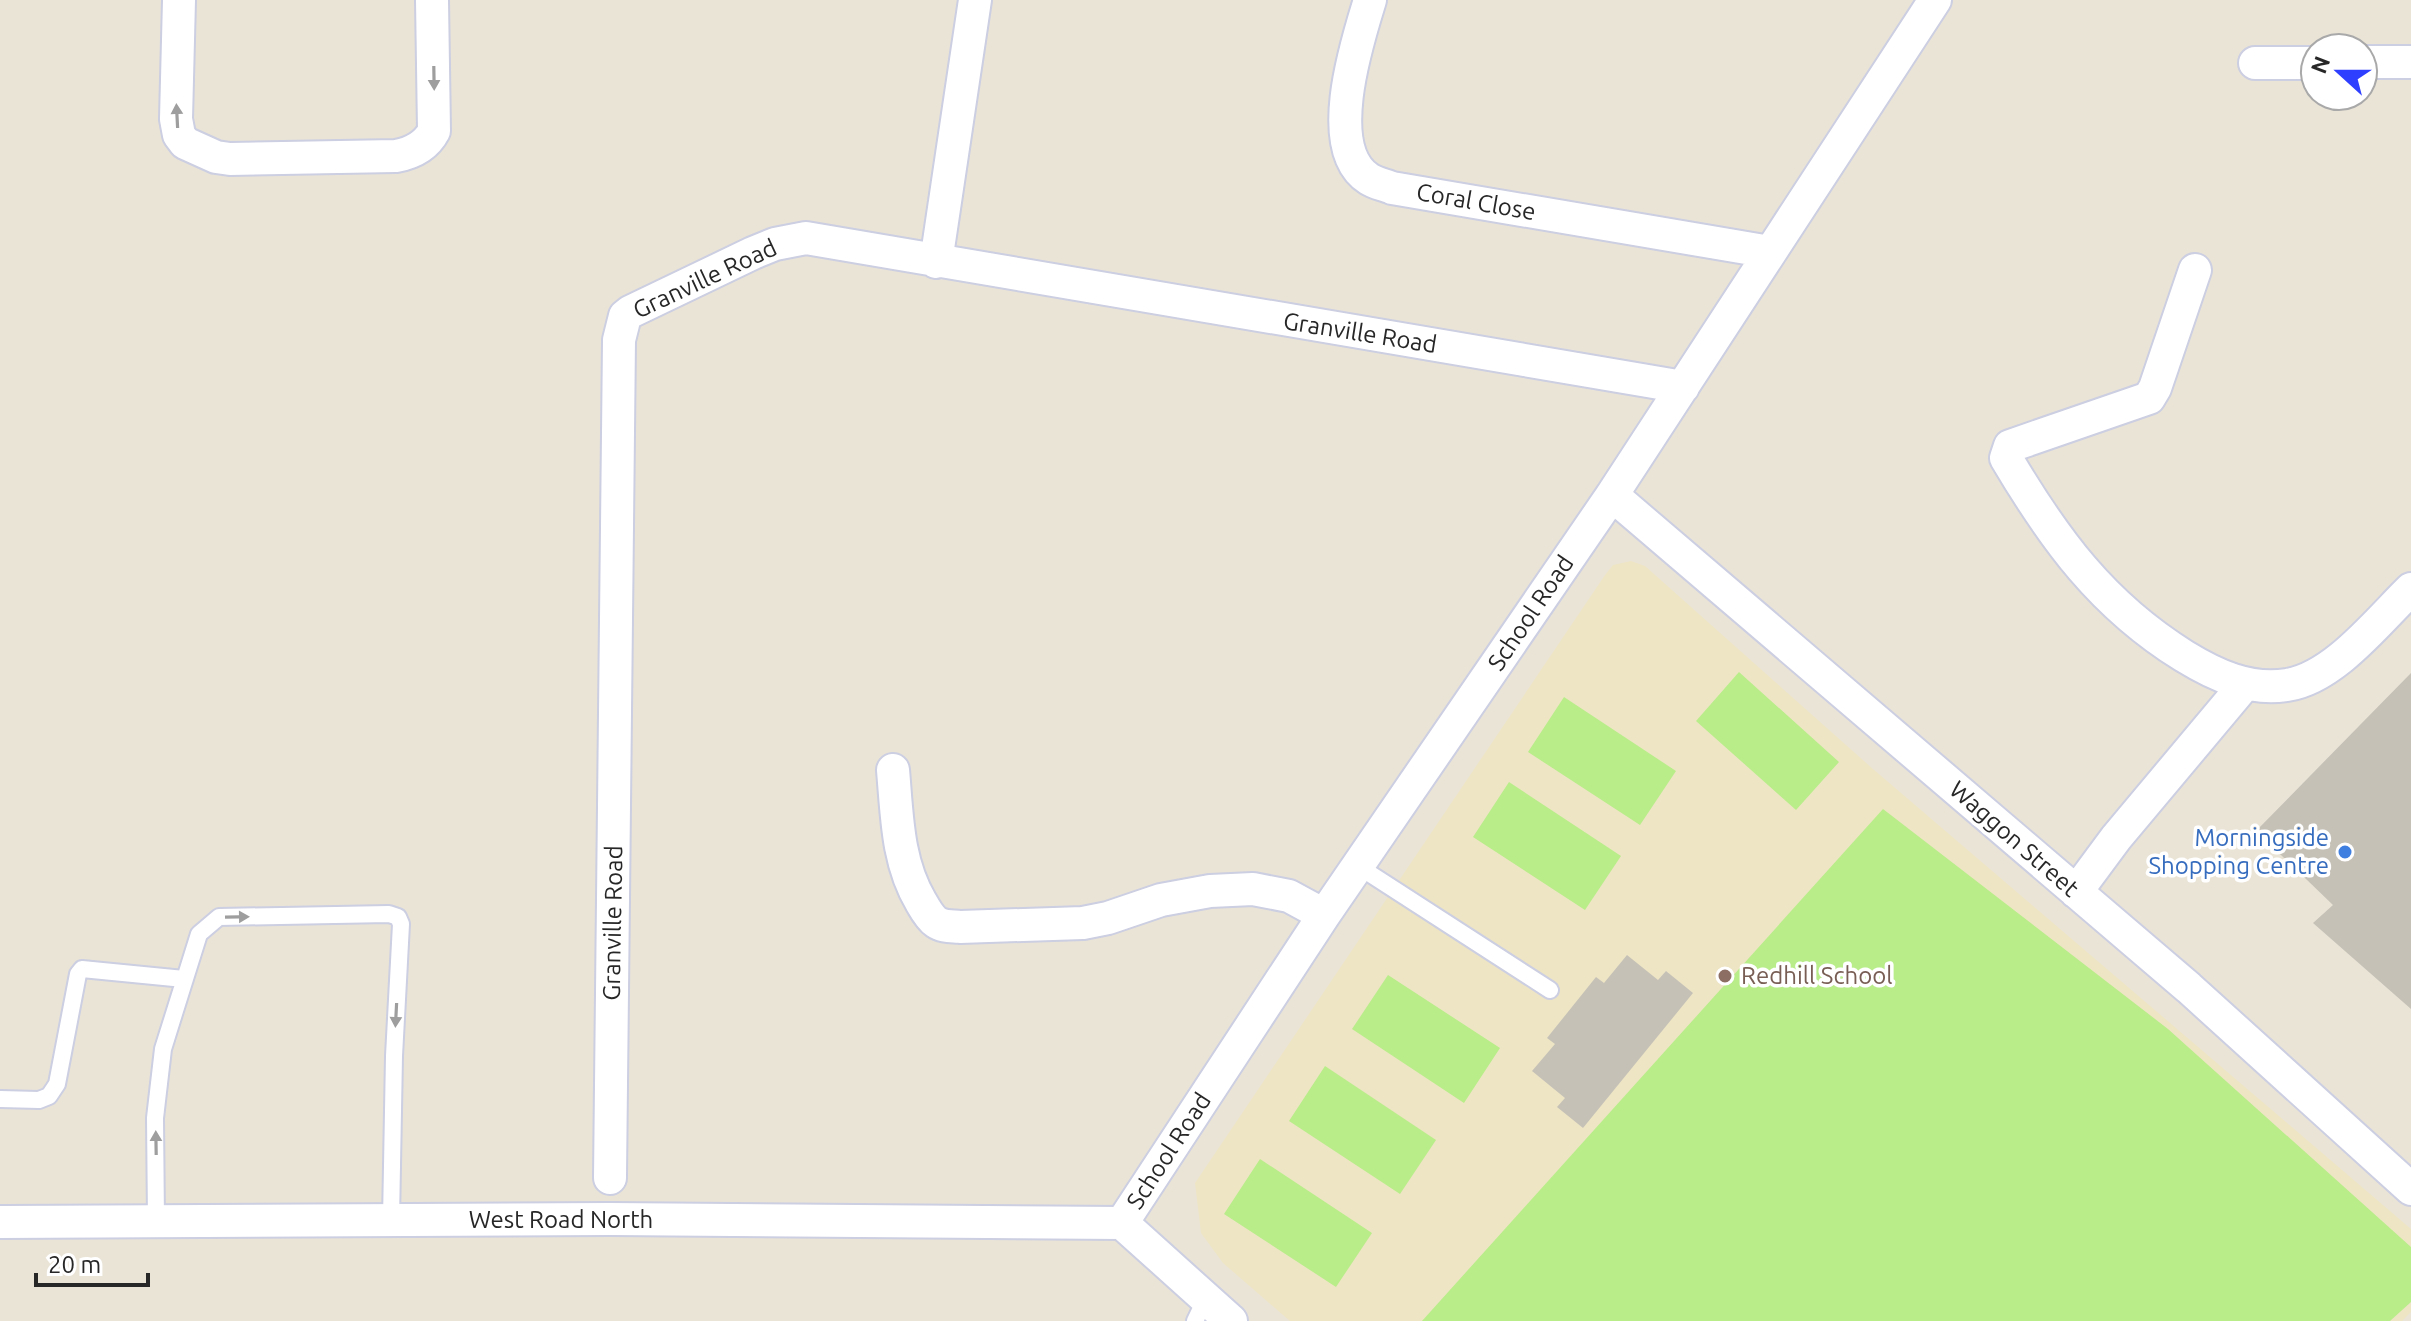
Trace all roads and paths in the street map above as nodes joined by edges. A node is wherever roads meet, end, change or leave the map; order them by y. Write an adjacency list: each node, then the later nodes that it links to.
1 (179, 0): 2 (street, one-way to 1)
2 (432, 0)
3 (975, 0): 11 (street)
4 (1370, 0): 10 (street, Coral Close)
5 (1935, 0): 10 (street, School Road)
6 (2379, 62): 7 (street)
7 (2411, 62)
8 (2255, 63): 9 (street)
9 (2299, 63)
10 (1770, 252): 13 (street, School Road)
11 (936, 262): 13 (street, Granville Road); 24 (street, Granville Road)
12 (2195, 270): 16 (street)
13 (1683, 387): 14 (street, School Road)
14 (1612, 495): 18 (street, School Road); 19 (street, Waggon Street)
15 (2411, 589): 16 (street)
16 (2245, 684): 19 (street)
17 (893, 770): 20 (street)
18 (1358, 866): 20 (street, School Road); 22 (lane)
19 (2076, 892): 25 (street, Waggon Street)
20 (1324, 915): 29 (street, School Road)
21 (184, 979): 23 (lane); 26 (lane, one-way to 26); 27 (lane, one-way to 21)
22 (1550, 990)
23 (0, 1099)
24 (610, 1178)
25 (2411, 1189)
26 (391, 1220): 27 (street, West Road North); 29 (street, West Road North)
27 (156, 1221): 28 (street, West Road North)
28 (0, 1222)
29 (1122, 1223): 30 (street)
30 (1200, 1310): 31 (street)
31 (1231, 1321)

